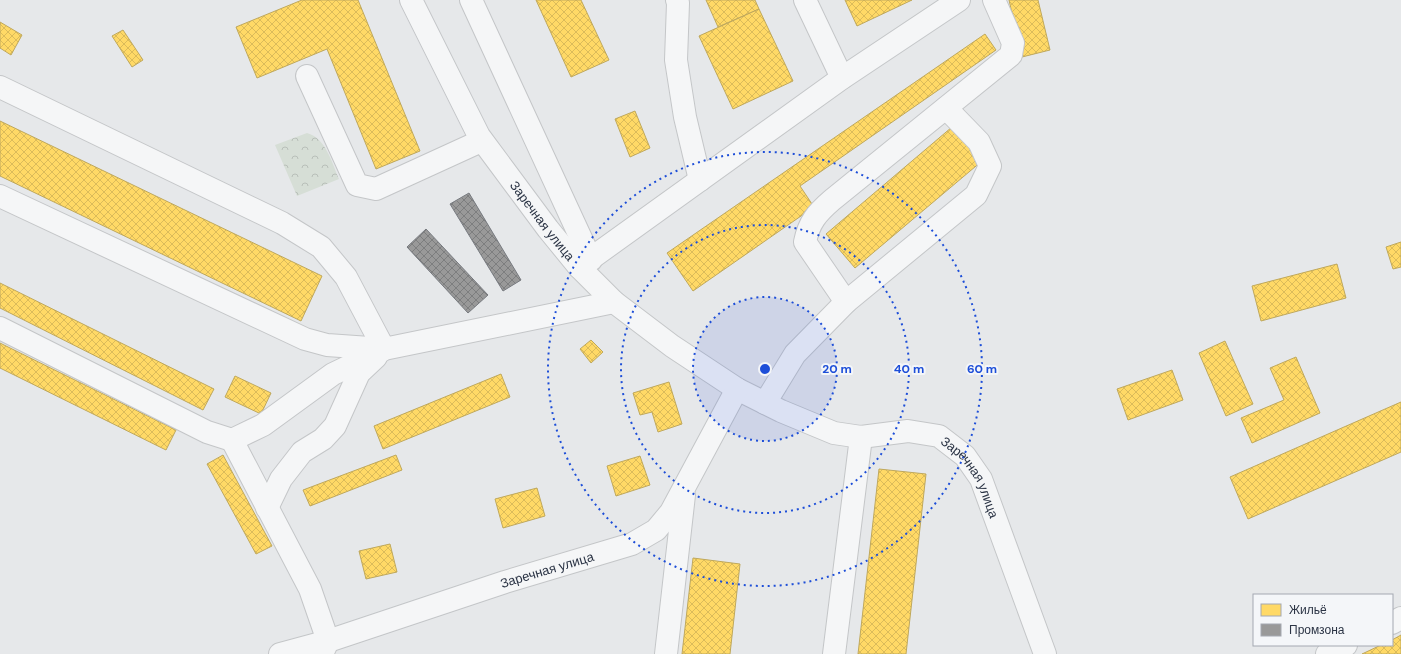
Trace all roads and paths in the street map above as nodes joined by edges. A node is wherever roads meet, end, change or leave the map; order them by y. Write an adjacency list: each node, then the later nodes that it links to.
1 (411, 0): 11 (street, Заречная улица)
2 (471, 0): 14 (street)
3 (677, 0): 12 (street)
4 (805, 0): 8 (street)
5 (959, 0): 8 (street)
6 (994, 0): 10 (street)
7 (307, 76): 11 (street)
8 (842, 78): 12 (street)
9 (0, 87): 18 (street)
10 (946, 108): 16 (street); 16 (street)
11 (482, 140): 14 (street, Заречная улица)
12 (700, 180): 14 (street)
13 (0, 196): 18 (street)
14 (585, 264): 15 (street, Заречная улица)
15 (614, 302): 18 (street); 19 (street, Заречная улица)
16 (846, 302): 20 (street)
17 (0, 328): 22 (street)
18 (384, 349): 22 (street); 24 (street)
19 (737, 389): 20 (street, Заречная улица); 23 (street, Заречная улица)
20 (765, 403): 21 (street, Заречная улица)
21 (861, 437): 29 (street); 30 (street, Заречная улица)
22 (232, 440): 24 (street)
23 (685, 486): 26 (street, Заречная улица); 28 (street)
24 (267, 508): 26 (street)
25 (1344, 646): 31 (street)
26 (325, 648): 27 (street, Заречная улица)
27 (280, 654)
28 (666, 654)
29 (834, 654)
30 (1045, 654)
31 (1328, 654)

